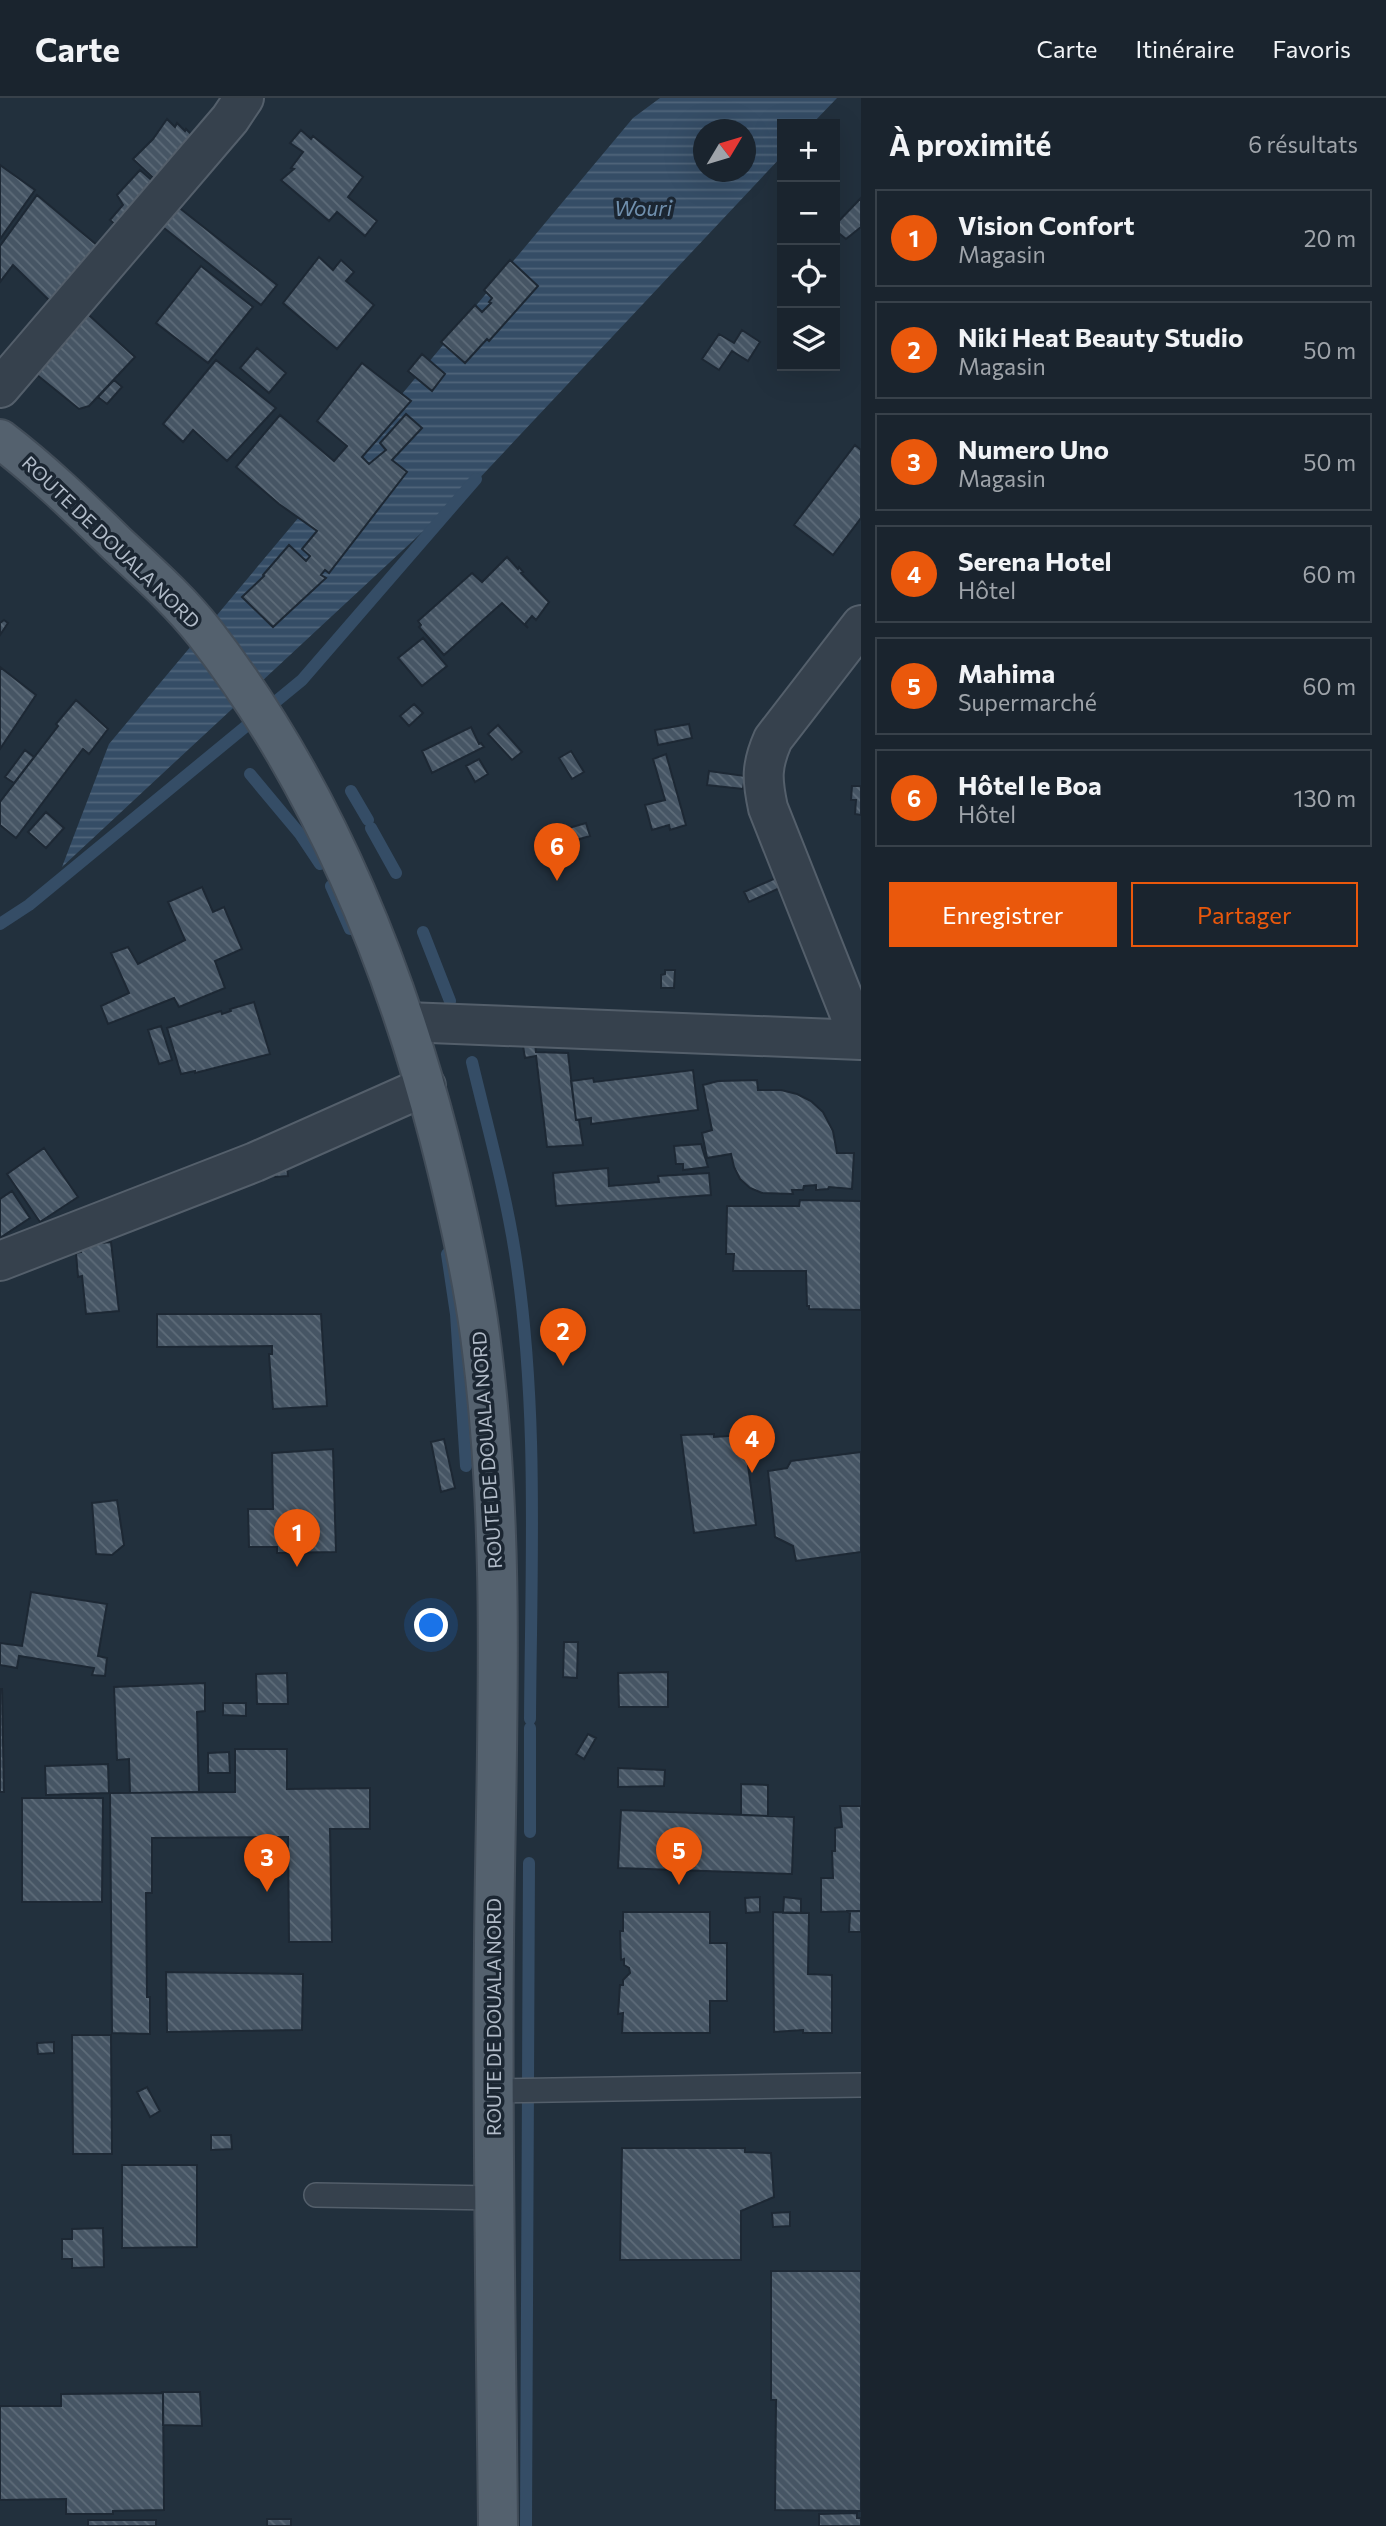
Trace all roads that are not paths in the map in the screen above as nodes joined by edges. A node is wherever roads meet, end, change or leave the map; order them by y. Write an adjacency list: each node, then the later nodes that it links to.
1 (244, 98): 2 (street)
2 (0, 388)
3 (0, 439): 5 (main road, ROUTE DE DOUALA NORD)
4 (861, 625): 6 (street)
5 (406, 1022): 6 (street); 7 (main road, ROUTE DE DOUALA NORD)
6 (860, 1040)
7 (426, 1086): 8 (street); 10 (main road, ROUTE DE DOUALA NORD)
8 (0, 1261)
9 (861, 2085): 10 (lane)
10 (493, 2091): 12 (main road, ROUTE DE DOUALA NORD)
11 (316, 2195): 12 (lane)
12 (495, 2198): 13 (main road, ROUTE DE DOUALA NORD)
13 (498, 2526)

